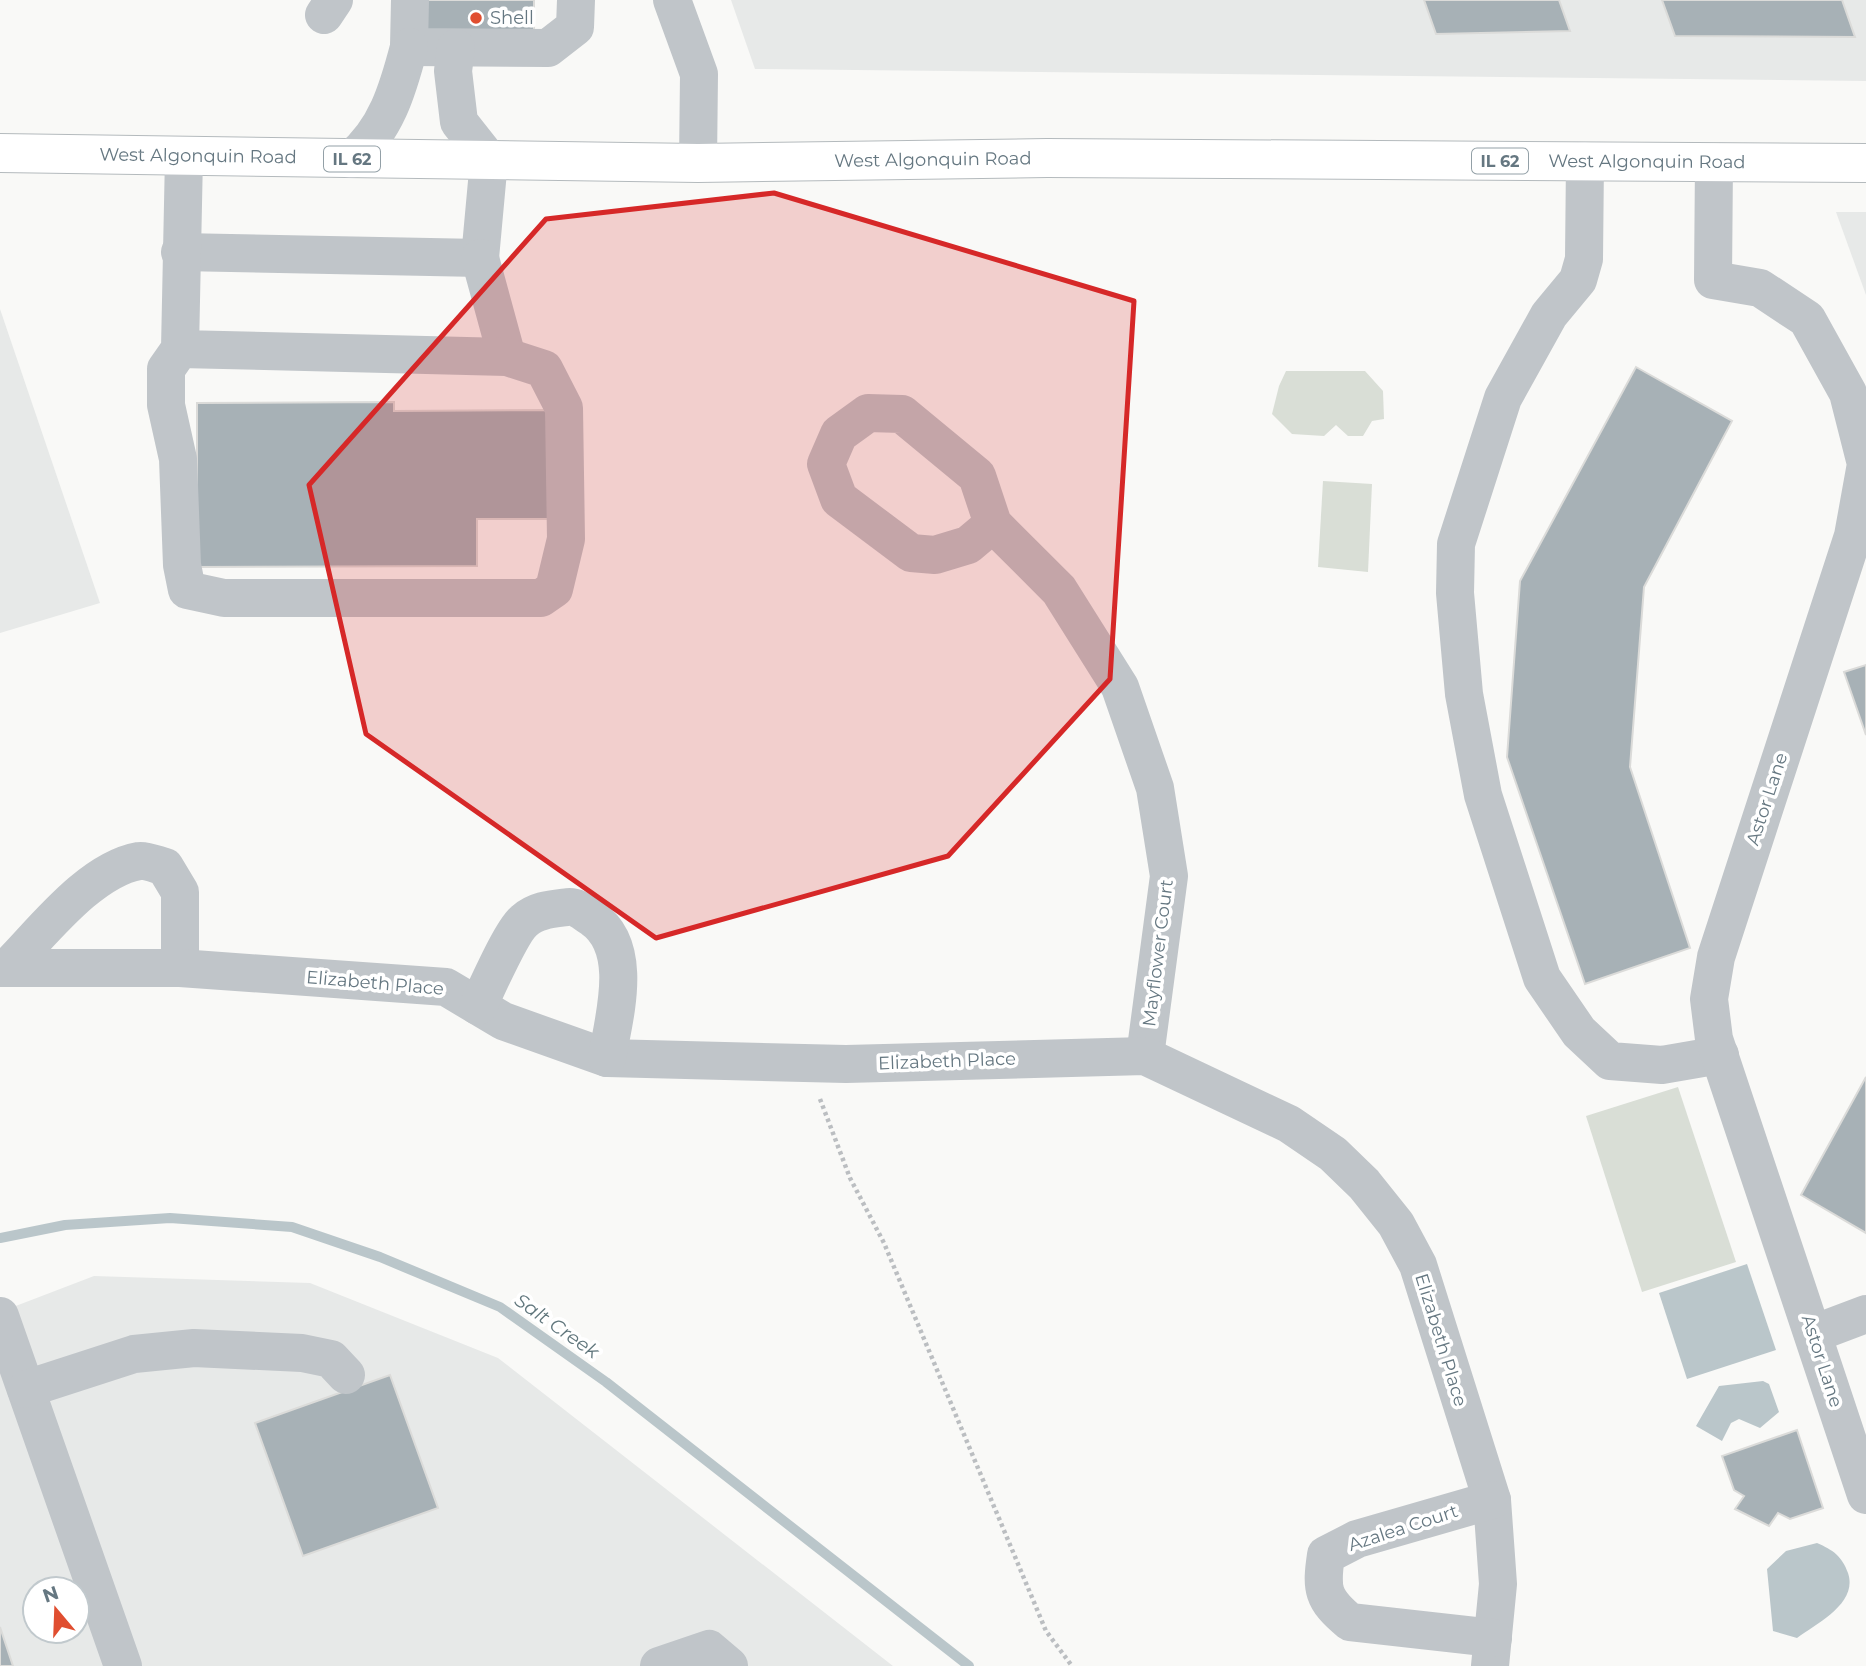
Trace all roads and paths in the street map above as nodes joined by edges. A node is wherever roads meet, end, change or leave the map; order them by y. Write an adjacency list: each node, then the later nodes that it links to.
1 (410, 0): 4 (street)
2 (576, 0): 5 (street)
3 (672, 0): 12 (street)
4 (409, 47): 5 (street); 8 (street)
5 (456, 48): 9 (street)
6 (0, 153): 7 (main road, West Algonquin Road / IL 62)
7 (184, 156): 8 (main road, West Algonquin Road / IL 62); 14 (street)
8 (351, 159): 9 (main road, West Algonquin Road / IL 62)
9 (489, 160): 12 (main road, West Algonquin Road / IL 62); 15 (street)
10 (1585, 161): 11 (main road, West Algonquin Road / IL 62); 12 (main road, West Algonquin Road / IL 62); 23 (street)
11 (1714, 162): 13 (main road, West Algonquin Road / IL 62); 19 (street, Astor Lane)
12 (698, 163)
13 (1866, 163)
14 (180, 252): 15 (street); 16 (street)
15 (480, 258): 17 (street)
16 (180, 349): 17 (street); 17 (street)
17 (507, 358)
18 (993, 524): 24 (street, Mayflower Court)
19 (1859, 543): 23 (street, Astor Lane)
20 (4, 968): 21 (street, Elizabeth Place); 21 (street)
21 (180, 968): 22 (street, Elizabeth Place)
22 (478, 1006): 25 (street, Elizabeth Place); 25 (street)
23 (1720, 1055): 29 (street, Astor Lane)
24 (1145, 1056): 26 (street, Elizabeth Place); 33 (street, Elizabeth Place)
25 (607, 1058): 26 (street, Elizabeth Place)
26 (805, 1063): 38 (path)
27 (1866, 1314): 29 (street)
28 (0, 1316): 30 (street)
29 (1813, 1334): 32 (street, Astor Lane)
30 (13, 1367): 31 (street); 35 (street)
31 (346, 1375)
32 (1866, 1495)
33 (1492, 1500): 34 (street, Elizabeth Place); 34 (street, Azalea Court)
34 (1491, 1652)
35 (123, 1666)
36 (659, 1666): 37 (street)
37 (729, 1666)
38 (1072, 1666)

